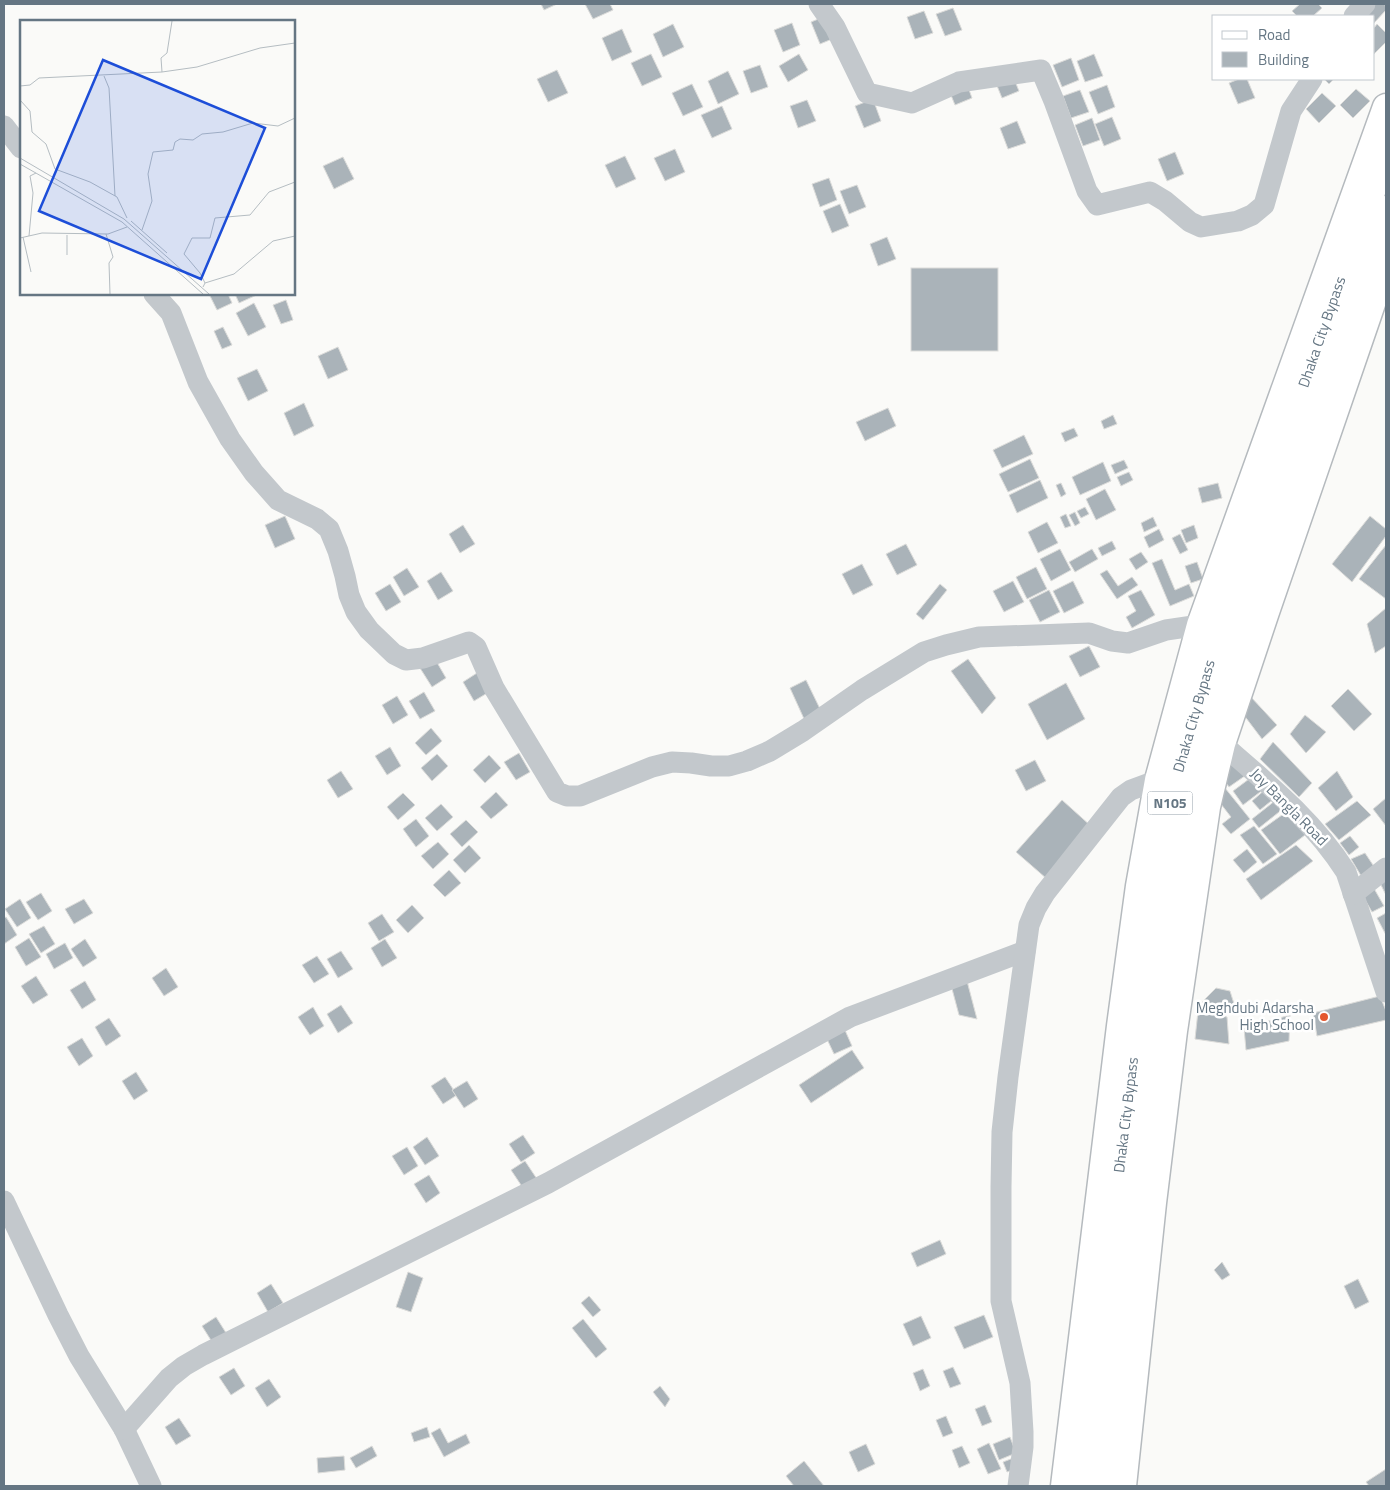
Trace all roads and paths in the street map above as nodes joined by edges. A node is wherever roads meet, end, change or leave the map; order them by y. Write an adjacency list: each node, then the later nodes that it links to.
1 (819, 4): 4 (street)
2 (1365, 4): 3 (street)
3 (1355, 15)
4 (1311, 80)
5 (1386, 107): 12 (main road)
6 (4, 126): 7 (street)
7 (20, 147)
8 (1386, 149): 24 (highway, Dhaka City Bypass / N105)
9 (1386, 210): 25 (highway, Dhaka City Bypass / N105)
10 (1386, 263): 13 (main road)
11 (155, 295): 12 (street)
12 (1200, 625): 14 (main road)
13 (1222, 744): 16 (street, Joy Bangla Road); 26 (main road)
14 (1158, 780): 17 (street); 23 (main road)
15 (1386, 868): 16 (street)
16 (1353, 894): 18 (street, Joy Bangla Road)
17 (1026, 951): 20 (street); 22 (street)
18 (1386, 992)
19 (4, 1201): 20 (street)
20 (124, 1429): 21 (street)
21 (151, 1486)
22 (1018, 1486)
23 (1064, 1486)
24 (1080, 1486)
25 (1105, 1486)
26 (1123, 1486)

